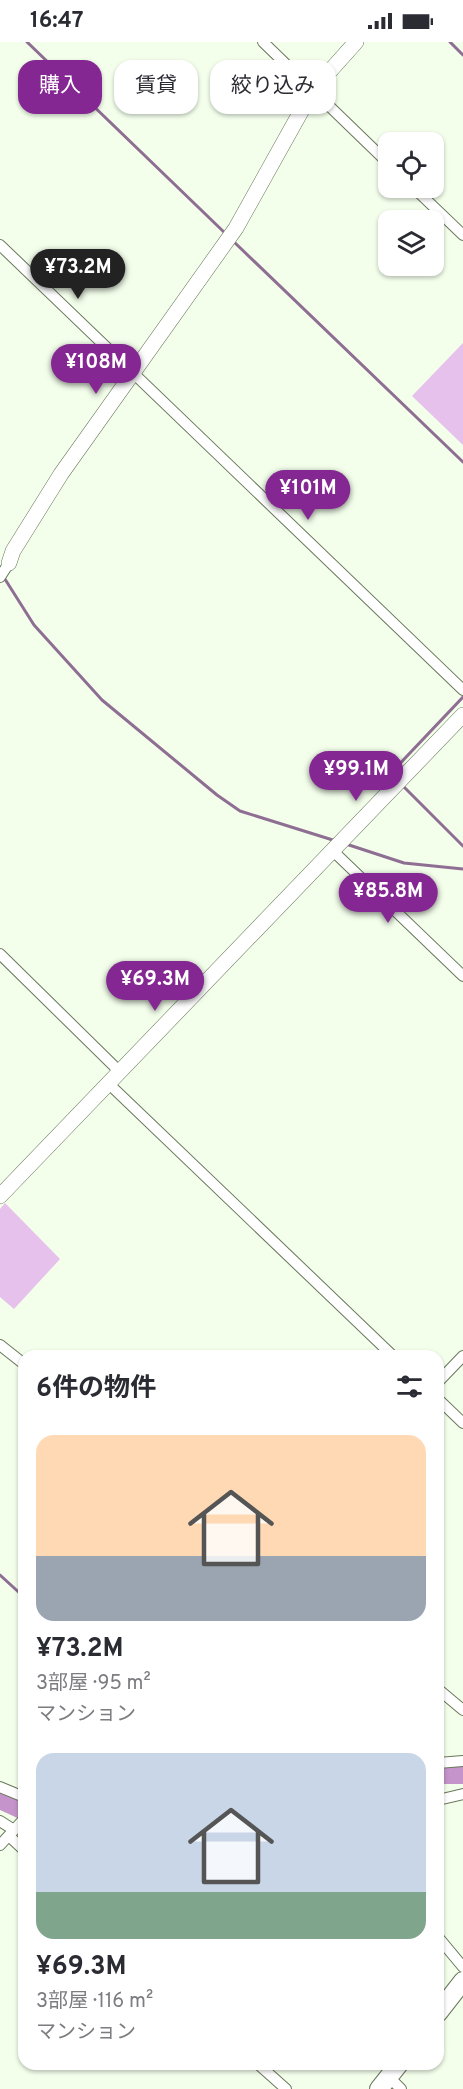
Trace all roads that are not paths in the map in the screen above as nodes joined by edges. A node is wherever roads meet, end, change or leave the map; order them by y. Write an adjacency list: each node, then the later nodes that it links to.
1 (262, 42): 3 (street)
2 (356, 42): 4 (street)
3 (281, 60)
4 (336, 64)
5 (336, 112): 7 (street)
6 (300, 114): 11 (street)
7 (378, 153)
8 (424, 198): 9 (street)
9 (463, 235)
10 (1, 250): 11 (street)
11 (133, 372): 12 (street); 13 (street)
12 (5, 570)
13 (463, 690)
14 (463, 715): 15 (street)
15 (334, 850): 17 (street); 18 (street)
16 (0, 954): 18 (street)
17 (463, 976)
18 (120, 1072): 19 (street)
19 (110, 1084): 20 (street); 22 (street)
20 (0, 1196)
21 (0, 1345): 24 (street)
22 (387, 1350)
23 (463, 1356): 25 (street)
24 (18, 1359)
25 (444, 1376)
26 (444, 1406): 27 (street)
27 (463, 1423)
28 (444, 1694): 29 (street)
29 (463, 1710)
30 (463, 1761): 31 (street)
31 (444, 1763)
32 (0, 1787): 33 (street)
33 (18, 1794)
34 (463, 1794): 35 (street)
35 (444, 1799)
36 (0, 1821): 37 (street)
37 (18, 1827): 38 (street)
38 (0, 1845)
39 (444, 1944): 40 (street)
40 (463, 1966)
41 (463, 1981): 42 (main road)
42 (444, 2005)
43 (265, 2070): 44 (street)
44 (286, 2089)

